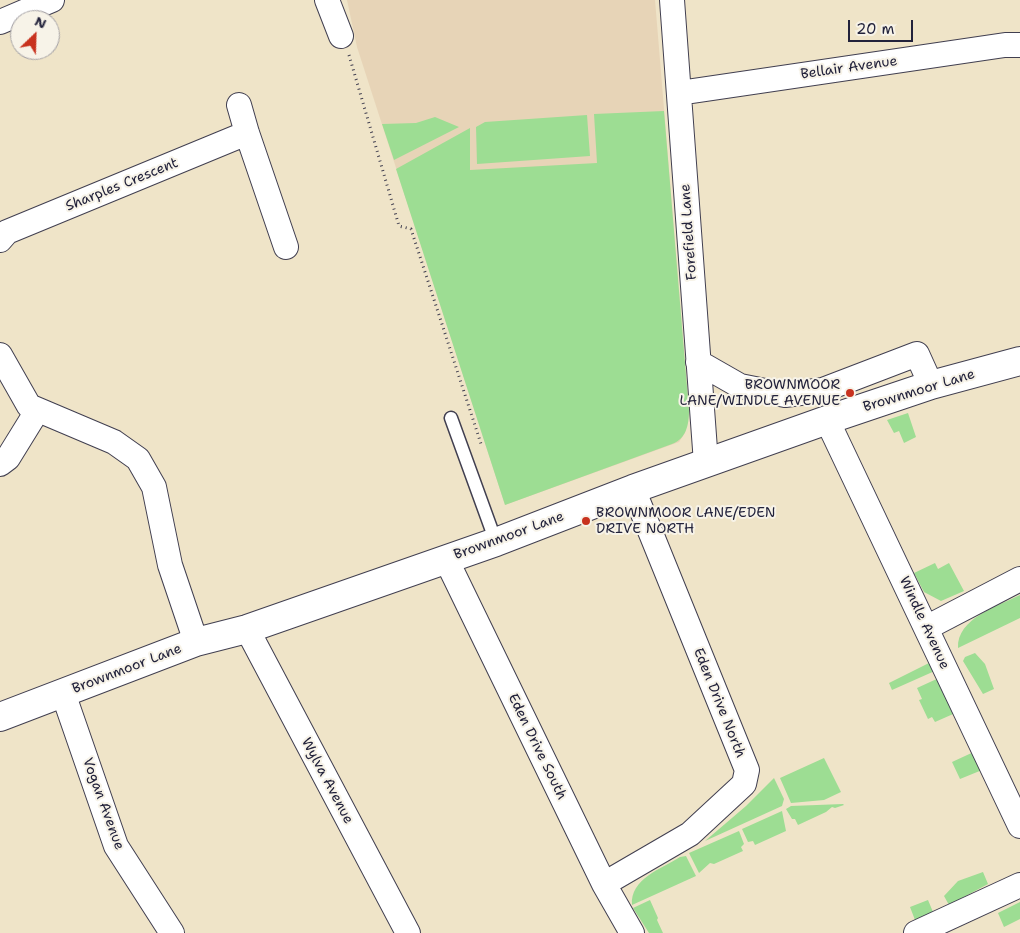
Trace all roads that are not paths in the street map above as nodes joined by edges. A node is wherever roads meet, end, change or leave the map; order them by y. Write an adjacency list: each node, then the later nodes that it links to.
1 (52, 0): 4 (street)
2 (327, 0): 5 (street)
3 (672, 0): 7 (street, Forefield Lane)
4 (0, 22)
5 (341, 36)
6 (1020, 45): 7 (street, Bellair Avenue)
7 (679, 93): 14 (street, Forefield Lane)
8 (239, 105): 9 (street)
9 (247, 134): 10 (street, Sharples Crescent); 11 (street)
10 (0, 240)
11 (286, 247)
12 (0, 355): 16 (street)
13 (1020, 361): 15 (street, Brownmoor Lane)
14 (698, 362): 15 (street); 19 (street, Forefield Lane)
15 (931, 385): 18 (street, Brownmoor Lane)
16 (37, 411): 20 (street); 27 (street)
17 (451, 418): 22 (lane)
18 (827, 420): 19 (street, Brownmoor Lane); 26 (street, Windle Avenue)
19 (706, 463): 21 (street, Brownmoor Lane)
20 (0, 464)
21 (633, 489): 22 (street, Brownmoor Lane); 31 (street, Eden Drive North)
22 (496, 542): 23 (street, Brownmoor Lane)
23 (446, 559): 25 (street, Brownmoor Lane); 31 (street, Eden Drive South)
24 (1020, 578): 26 (street)
25 (247, 628): 27 (street, Brownmoor Lane); 34 (street, Wylva Avenue)
26 (926, 628): 30 (street, Windle Avenue)
27 (196, 642): 28 (street, Brownmoor Lane)
28 (63, 693): 29 (street, Brownmoor Lane); 33 (street, Vogan Avenue)
29 (0, 717)
30 (1020, 826)
31 (604, 884): 35 (street, Eden Drive South)
32 (1020, 885): 36 (street)
33 (172, 933)
34 (408, 933)
35 (632, 933)
36 (916, 933)

